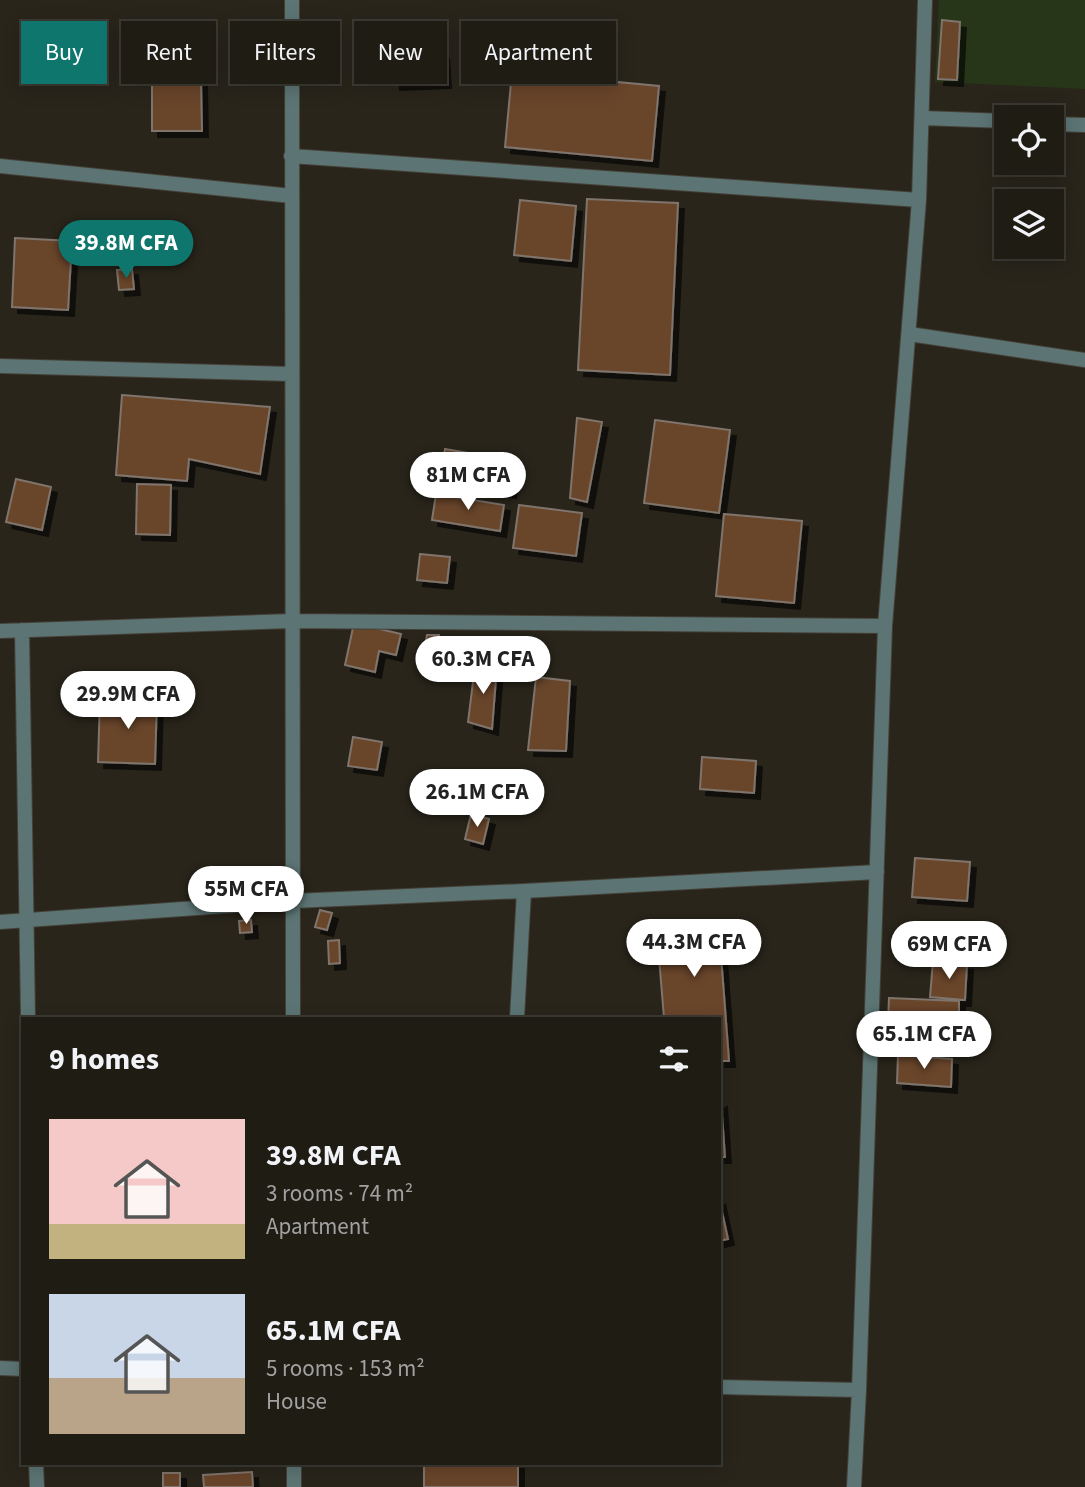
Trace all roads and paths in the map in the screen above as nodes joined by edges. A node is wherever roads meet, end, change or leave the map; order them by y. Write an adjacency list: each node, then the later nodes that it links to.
1 (292, 0): 7 (street)
2 (925, 0): 3 (street)
3 (922, 118): 4 (street); 10 (street)
4 (994, 121)
5 (1064, 124): 6 (street)
6 (1085, 125)
7 (292, 156): 9 (street); 10 (street)
8 (0, 166): 9 (street)
9 (292, 197): 14 (street)
10 (919, 200): 11 (street)
11 (909, 334): 12 (street); 16 (street)
12 (1085, 360)
13 (0, 366): 14 (street)
14 (292, 374): 15 (street)
15 (292, 621): 16 (street); 17 (street); 21 (street)
16 (885, 626): 19 (street)
17 (22, 630): 18 (street); 22 (street)
18 (0, 631)
19 (877, 872): 20 (street); 30 (street)
20 (524, 891): 21 (street); 26 (street)
21 (293, 901): 22 (street); 25 (street)
22 (27, 920): 23 (street); 24 (street)
23 (0, 922)
24 (29, 1017)
25 (293, 1017)
26 (517, 1017)
27 (0, 1368): 28 (street)
28 (21, 1369)
29 (721, 1387): 30 (street)
30 (859, 1390): 35 (street)
31 (36, 1465): 33 (street)
32 (294, 1465): 34 (street)
33 (37, 1487)
34 (294, 1487)
35 (855, 1487)

